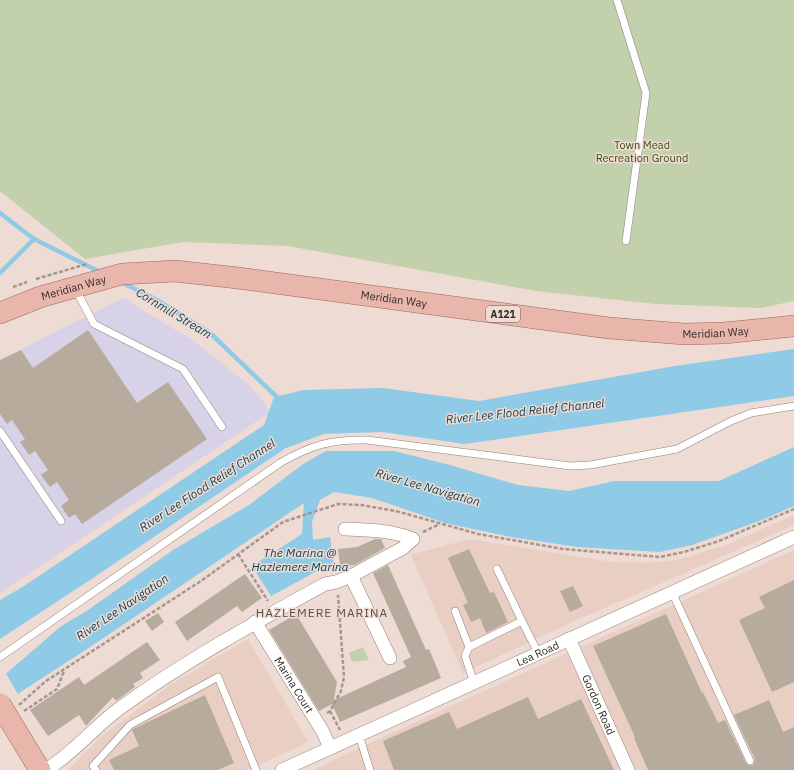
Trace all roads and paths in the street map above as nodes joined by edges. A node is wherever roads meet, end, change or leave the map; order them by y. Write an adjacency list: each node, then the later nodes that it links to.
1 (617, 0): 2 (lane)
2 (626, 241)
3 (74, 286): 4 (main road, Meridian Way / A121); 5 (main road, Meridian Way / A121); 7 (lane)
4 (0, 313)
5 (794, 326)
6 (794, 406): 27 (lane)
7 (222, 427)
8 (0, 431): 10 (lane)
9 (794, 509): 11 (path)
10 (61, 520)
11 (440, 523): 14 (path); 15 (path)
12 (345, 529): 14 (street)
13 (794, 537): 19 (street, Lea Road)
14 (413, 539): 17 (street)
15 (238, 554): 21 (path); 29 (path)
16 (497, 569): 22 (lane)
17 (351, 576): 18 (street); 28 (street)
18 (336, 582): 21 (street); 32 (path)
19 (672, 592): 24 (street, Lea Road); 37 (lane)
20 (454, 611): 25 (lane)
21 (275, 612): 23 (street)
22 (522, 621): 25 (lane); 26 (lane)
23 (255, 622): 36 (street, Marina Court); 39 (street)
24 (569, 639): 26 (street, Lea Road); 44 (street, Gordon Road)
25 (469, 647): 30 (lane)
26 (538, 653): 30 (street, Lea Road)
27 (0, 657)
28 (390, 658)
29 (65, 671): 31 (path); 31 (path)
30 (474, 683): 34 (street, Lea Road)
31 (12, 711): 38 (main road)
32 (330, 711): 33 (path); 35 (path)
33 (327, 713)
34 (359, 735): 35 (street, Lea Road); 43 (lane)
35 (346, 741): 36 (street, Lea Road)
36 (330, 748): 42 (street, Lea Road)
37 (750, 762)
38 (40, 770)
39 (46, 770)
40 (96, 770): 41 (lane)
41 (256, 770)
42 (282, 770)
43 (370, 770)
44 (628, 770)

